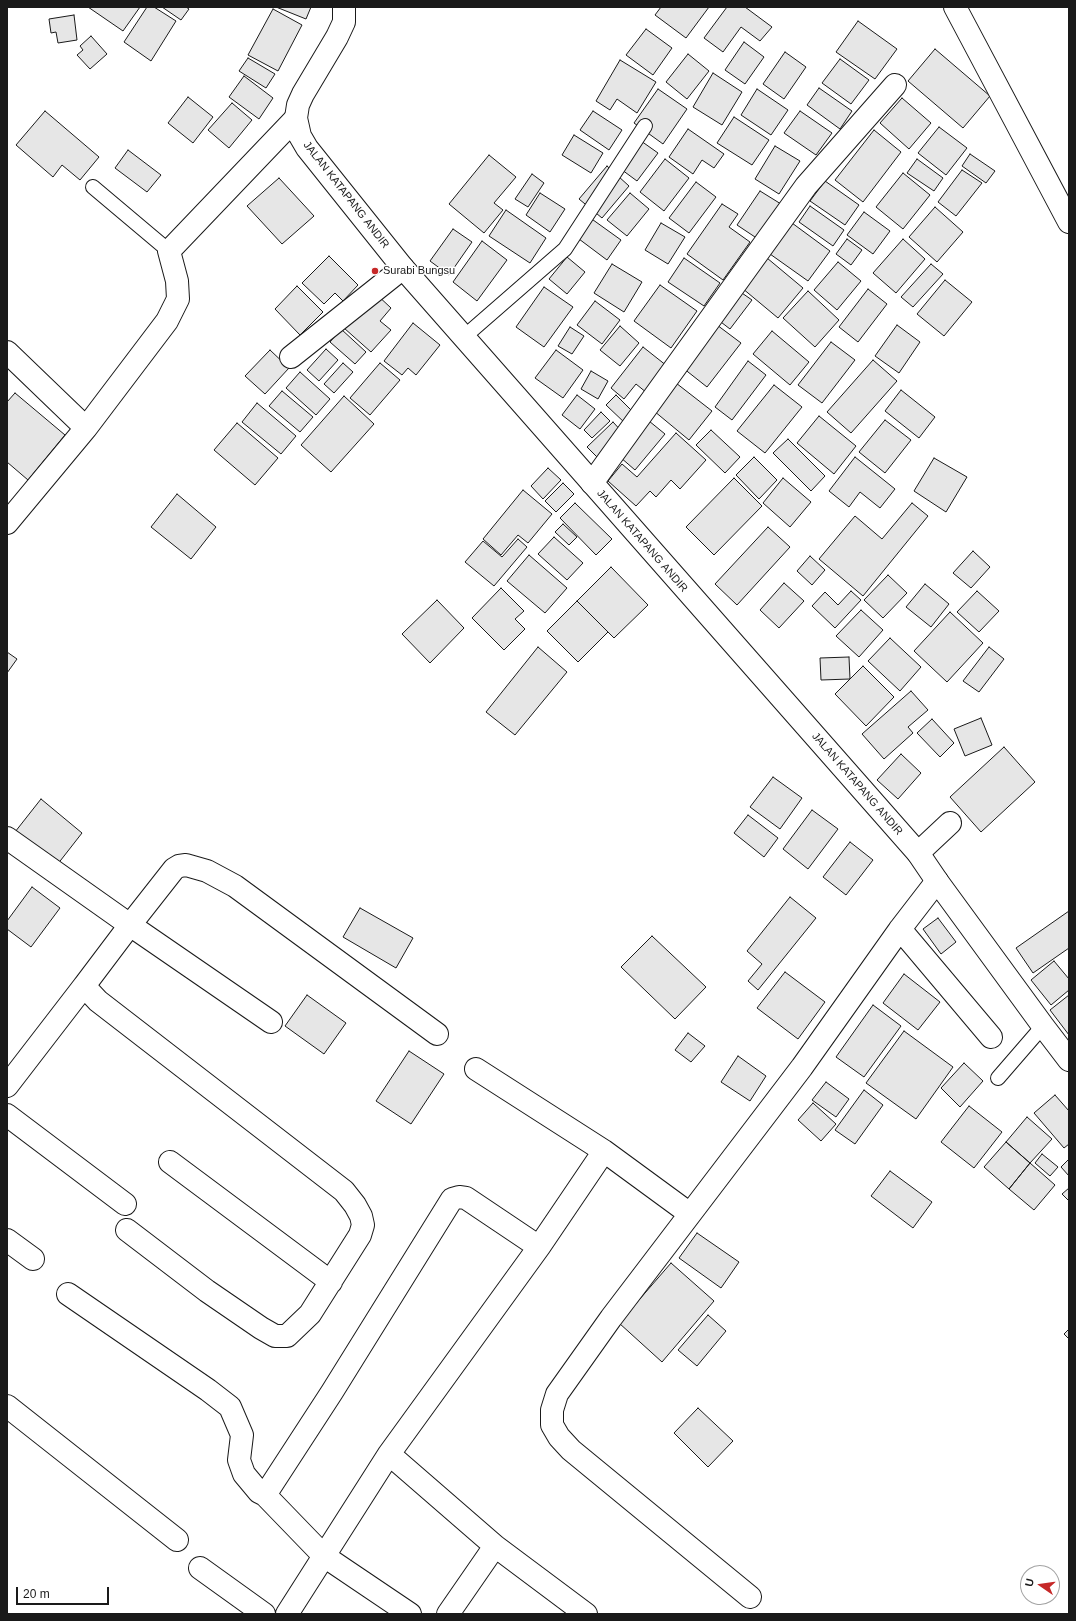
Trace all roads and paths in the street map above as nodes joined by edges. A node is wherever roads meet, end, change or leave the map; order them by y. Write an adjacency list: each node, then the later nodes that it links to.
1 (344, 7): 4 (street, JALAN KATAPANG ANDIR)
2 (955, 7): 7 (street)
3 (894, 85): 14 (street)
4 (296, 118): 8 (street); 9 (street, JALAN KATAPANG ANDIR)
5 (646, 126): 10 (lane)
6 (93, 187): 8 (lane)
7 (1069, 222)
8 (169, 251): 13 (street)
9 (403, 268): 10 (street, JALAN KATAPANG ANDIR); 12 (street)
10 (464, 337): 14 (street, JALAN KATAPANG ANDIR)
11 (7, 352): 13 (street)
12 (291, 357)
13 (86, 428): 15 (street)
14 (592, 483): 18 (street, JALAN KATAPANG ANDIR)
15 (7, 523)
16 (950, 823): 18 (street)
17 (7, 838): 20 (street)
18 (918, 853): 19 (street, JALAN KATAPANG ANDIR)
19 (936, 881): 21 (street); 24 (street, JALAN KATAPANG ANDIR)
20 (130, 925): 22 (street); 23 (street); 25 (street)
21 (900, 929): 26 (street); 35 (street)
22 (84, 986): 30 (street); 40 (street)
23 (271, 1022)
24 (1043, 1026): 27 (street, JALAN KATAPANG ANDIR); 29 (lane)
25 (437, 1034)
26 (991, 1037)
27 (1069, 1060)
28 (476, 1069): 32 (street)
29 (998, 1078)
30 (7, 1086)
31 (7, 1115): 34 (street)
32 (604, 1151): 35 (street); 38 (street)
33 (170, 1162): 40 (street)
34 (125, 1204)
35 (690, 1214): 49 (street)
36 (127, 1230): 40 (street)
37 (7, 1240): 39 (street)
38 (539, 1247): 43 (street); 44 (street)
39 (33, 1259)
40 (332, 1282)
41 (68, 1294): 44 (street)
42 (7, 1406): 45 (street)
43 (389, 1454): 46 (street); 47 (street)
44 (265, 1495): 47 (street)
45 (177, 1540)
46 (495, 1546): 53 (street); 54 (street)
47 (324, 1556): 51 (street); 52 (street)
48 (200, 1568): 50 (street)
49 (750, 1596)
50 (264, 1614)
51 (288, 1614)
52 (410, 1614)
53 (448, 1614)
54 (586, 1614)

